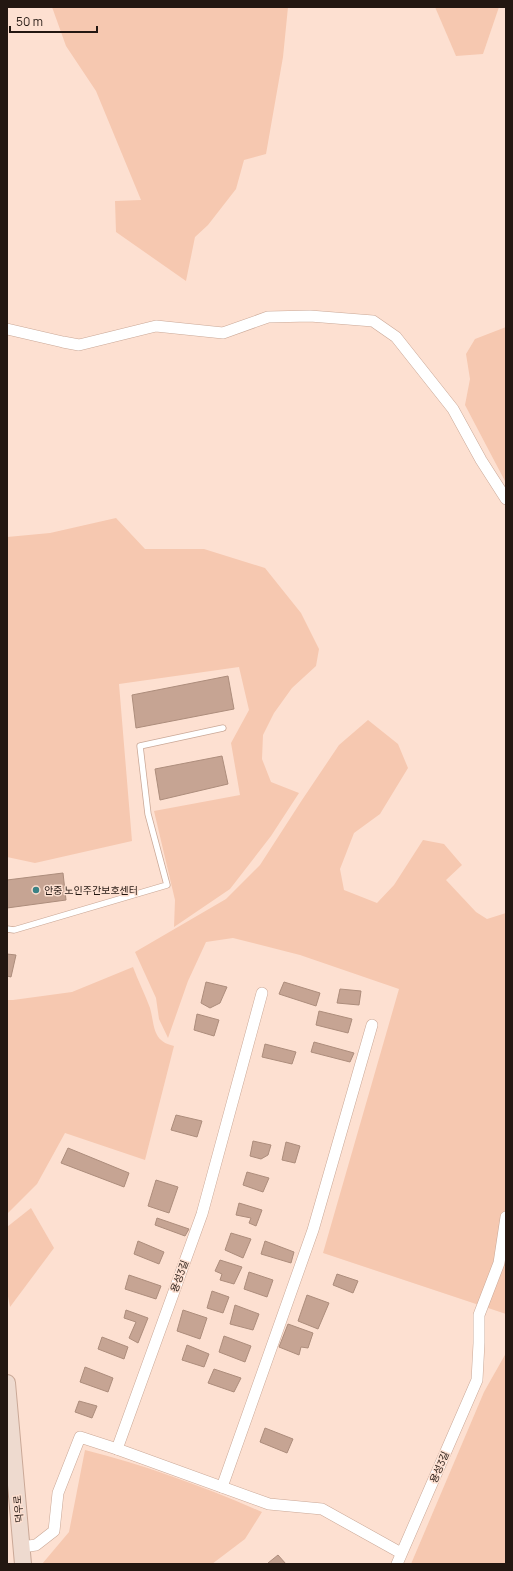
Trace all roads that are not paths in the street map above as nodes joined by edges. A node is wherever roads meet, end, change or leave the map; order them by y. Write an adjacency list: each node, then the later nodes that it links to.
1 (7, 329): 2 (street)
2 (506, 499)
3 (223, 728): 4 (lane)
4 (7, 929)
5 (262, 993): 9 (street, 용성3길)
6 (372, 1025): 11 (street)
7 (506, 1217): 13 (street, 용성3길)
8 (7, 1383): 10 (street, 덕우로)
9 (117, 1449): 11 (street); 12 (street)
10 (10, 1456): 12 (street, 덕우로)
11 (222, 1488): 13 (street)
12 (22, 1547): 14 (street, 덕우로)
13 (401, 1553): 15 (street, 용성3길)
14 (23, 1564)
15 (397, 1564)

